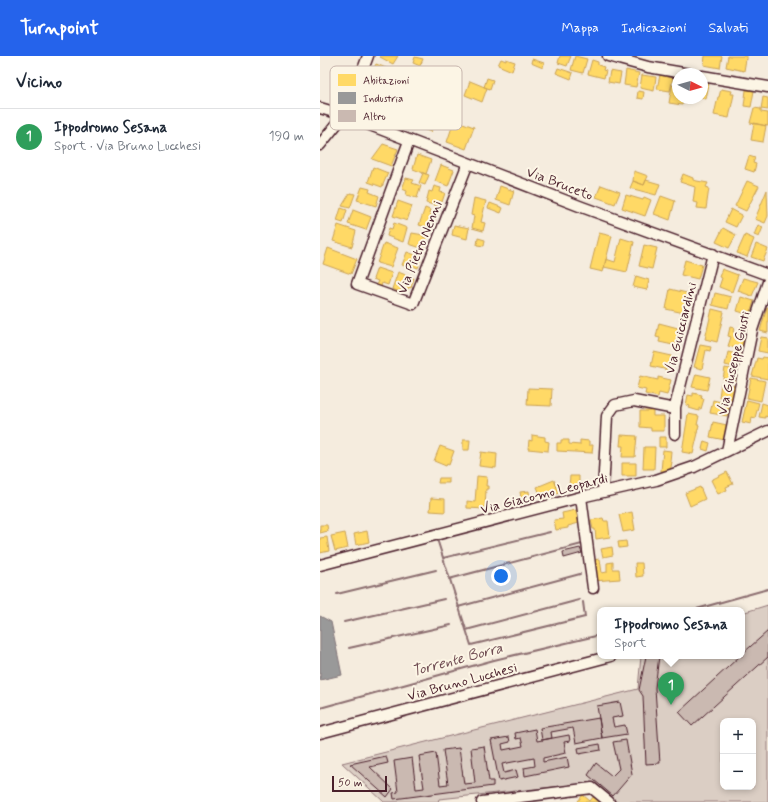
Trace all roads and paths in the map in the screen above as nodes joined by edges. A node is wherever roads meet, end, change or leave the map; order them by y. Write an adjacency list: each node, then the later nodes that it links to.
1 (368, 56): 3 (street)
2 (608, 56): 4 (street)
3 (364, 66)
4 (672, 71)
5 (708, 77): 6 (street)
6 (768, 87)
7 (320, 108): 8 (street, Via Bruceto)
8 (330, 111)
9 (332, 130): 12 (street)
10 (382, 130): 11 (street, Via Bruceto)
11 (410, 141): 13 (street, Via Bruceto); 13 (street, Via Pietro Nenni)
12 (320, 145)
13 (468, 163): 14 (street, Via Bruceto)
14 (713, 254): 15 (street, Via Bruceto); 17 (street, Via Guicciardini)
15 (768, 275)
16 (768, 282): 20 (street, Via Giuseppe Giusti)
17 (675, 409): 19 (street, Via Guicciardini); 21 (street)
18 (768, 431): 20 (street, Via Giacomo Leopardi)
19 (675, 434)
20 (727, 451): 21 (street, Via Giacomo Leopardi)
21 (603, 492): 22 (street, Via Giacomo Leopardi)
22 (581, 497): 23 (street, Via Giacomo Leopardi); 24 (street)
23 (320, 565)
24 (593, 588)
25 (601, 659): 26 (street, Via Bruno Lucchesi)
26 (320, 733)
27 (482, 802): 28 (street)
28 (609, 802)

